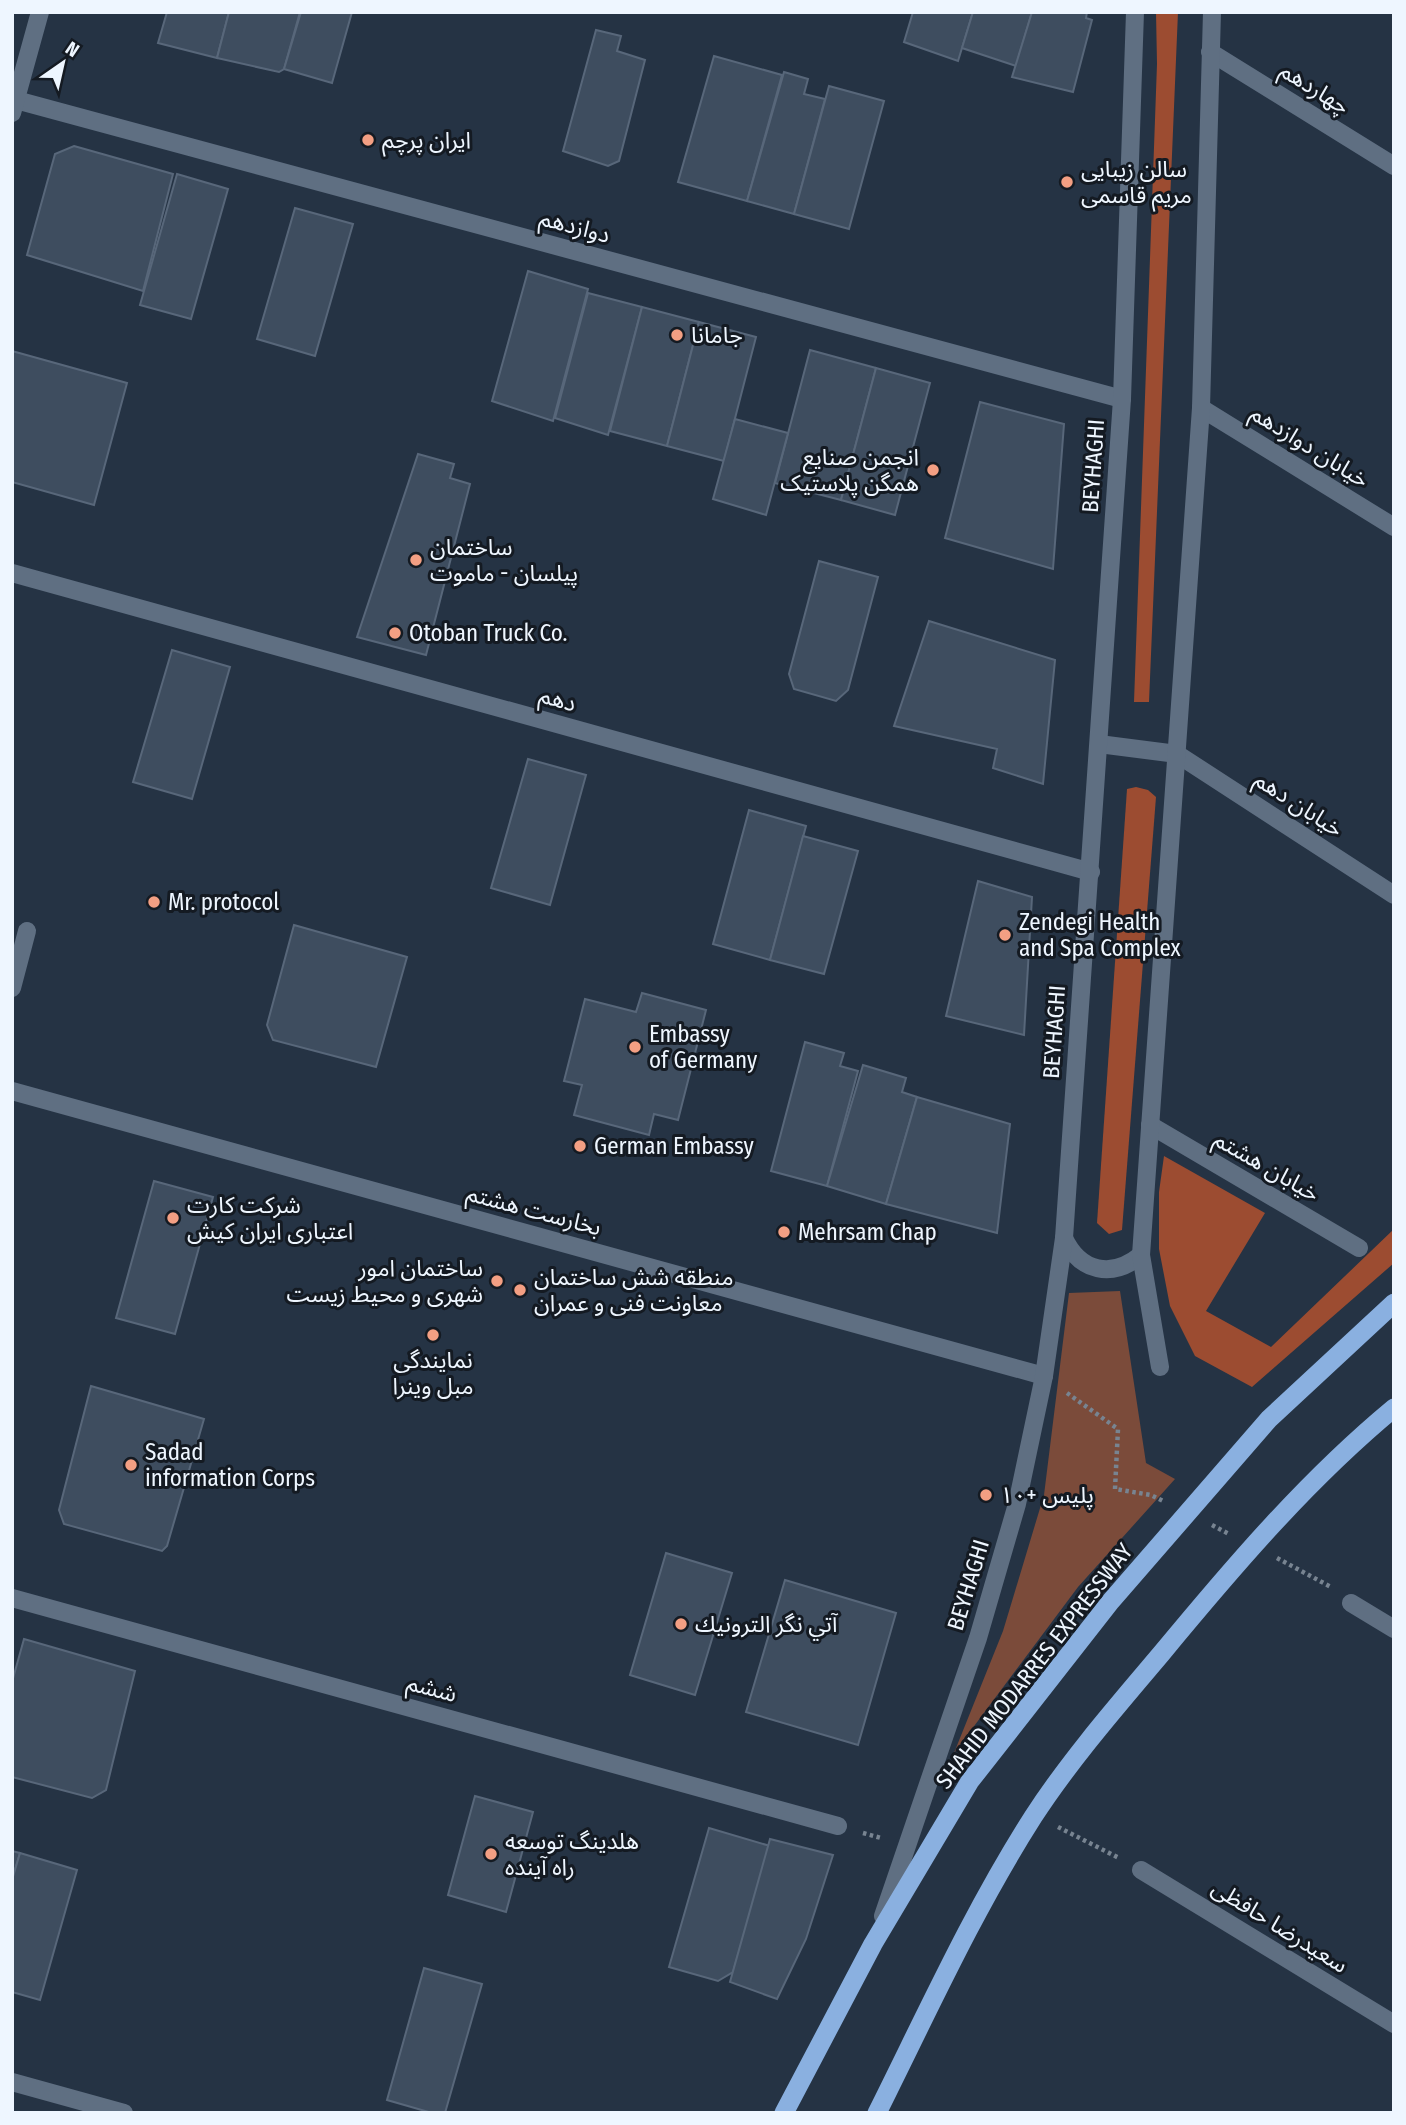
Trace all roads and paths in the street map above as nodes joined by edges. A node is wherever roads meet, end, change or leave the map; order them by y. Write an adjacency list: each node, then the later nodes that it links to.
1 (40, 12): 5 (street)
2 (1135, 12): 7 (street, BEYHAGHI)
3 (1212, 12): 4 (street)
4 (1210, 52): 6 (street, چهاردهم); 8 (street)
5 (14, 106): 7 (street, دوازدهم)
6 (1394, 166)
7 (1122, 399): 11 (street, BEYHAGHI)
8 (1201, 408): 9 (street, خیابان دوازدهم); 12 (street)
9 (1394, 527)
10 (12, 573): 13 (street, دهم)
11 (1099, 744): 12 (street); 13 (street, BEYHAGHI)
12 (1177, 754): 14 (street, خیابان دهم); 18 (street)
13 (1091, 872): 19 (street, BEYHAGHI)
14 (1394, 895)
15 (27, 932): 16 (street)
16 (12, 988)
17 (12, 1091): 24 (street, بخارست هشتم)
18 (1150, 1125): 20 (street, خیابان هشتم); 21 (street)
19 (1064, 1238): 21 (street); 24 (street, BEYHAGHI)
20 (1359, 1248)
21 (1141, 1255): 23 (street)
22 (1394, 1303): 34 (highway, SHAHID MODARRES EXPRESSWAY)
23 (1160, 1367)
24 (1044, 1376): 26 (path); 32 (street, BEYHAGHI)
25 (1394, 1408): 30 (highway)
26 (1151, 1495)
27 (12, 1598): 31 (street, ششم)
28 (1351, 1602): 29 (street)
29 (1394, 1629)
30 (1034, 1815): 33 (path); 39 (highway)
31 (838, 1826): 32 (path)
32 (909, 1846): 34 (street, BEYHAGHI)
33 (1142, 1870): 35 (street, سعیدرضا حافظی)
34 (873, 1944): 38 (highway, SHAHID MODARRES EXPRESSWAY)
35 (1394, 2025)
36 (12, 2082): 37 (street)
37 (124, 2113)
38 (784, 2113)
39 (877, 2113)

